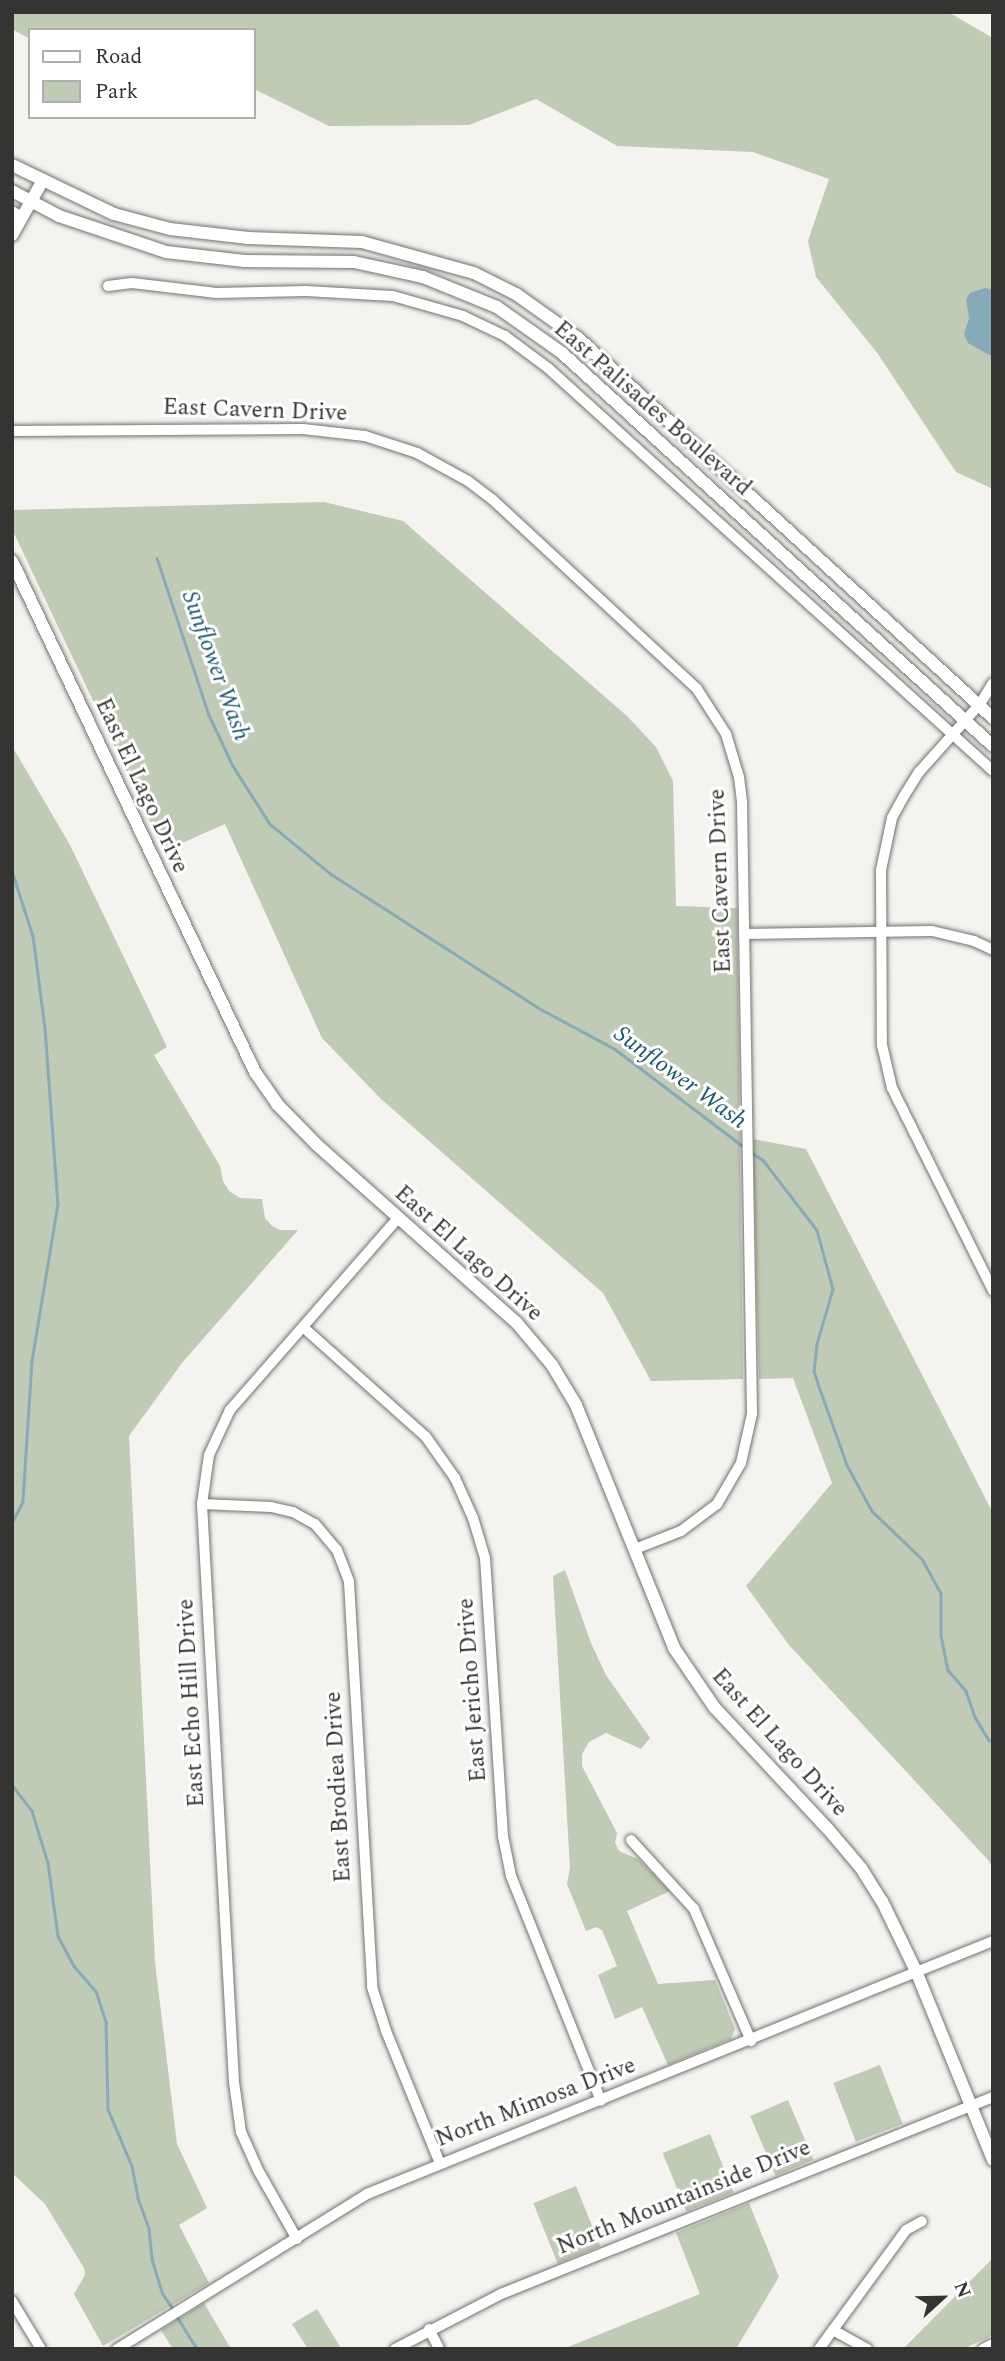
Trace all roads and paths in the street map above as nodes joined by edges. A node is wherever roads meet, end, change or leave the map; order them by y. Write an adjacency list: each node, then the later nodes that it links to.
1 (12, 166): 2 (street, East Palisades Boulevard)
2 (42, 181): 4 (street); 12 (street, East Palisades Boulevard)
3 (12, 191): 4 (street, East Palisades Boulevard)
4 (31, 202): 5 (street); 14 (street, East Palisades Boulevard)
5 (17, 214): 6 (street)
6 (12, 236)
7 (108, 286): 15 (street)
8 (12, 431): 19 (street, East Cavern Drive)
9 (12, 561): 21 (street, East El Lago Drive)
10 (993, 682): 12 (street)
11 (993, 698): 12 (street)
12 (979, 705): 13 (street, East Palisades Boulevard); 14 (street)
13 (993, 718)
14 (965, 721): 15 (street); 16 (street, East Palisades Boulevard)
15 (951, 736): 17 (street); 18 (street)
16 (993, 747)
17 (993, 771)
18 (882, 931): 19 (street); 20 (street); 22 (street)
19 (744, 934): 25 (street, East Cavern Drive)
20 (993, 950)
21 (398, 1218): 23 (street, East Echo Hill Drive); 25 (street, East El Lago Drive)
22 (993, 1291)
23 (303, 1327): 24 (street, East Echo Hill Drive); 31 (street, East Jericho Drive)
24 (202, 1504): 34 (street, East Brodiea Drive); 36 (street, East Echo Hill Drive)
25 (635, 1549): 28 (street, East El Lago Drive)
26 (631, 1840): 29 (street)
27 (993, 1941): 28 (street, North Mimosa Drive)
28 (916, 1971): 29 (street, North Mimosa Drive); 32 (street, East El Lago Drive)
29 (751, 2040): 31 (street, North Mimosa Drive)
30 (993, 2097): 32 (street, North Mountainside Drive)
31 (601, 2101): 34 (street, North Mimosa Drive)
32 (970, 2106): 33 (street, East El Lago Drive); 38 (street, North Mountainside Drive)
33 (993, 2160)
34 (440, 2163): 36 (street, North Mimosa Drive)
35 (922, 2221): 39 (street)
36 (298, 2239): 42 (street, North Mimosa Drive)
37 (12, 2301): 41 (street)
38 (429, 2329): 43 (street, North Mountainside Drive); 44 (street)
39 (833, 2330): 45 (street); 46 (street)
40 (993, 2344): 47 (street)
41 (41, 2349)
42 (117, 2349)
43 (395, 2349)
44 (439, 2349)
45 (819, 2349)
46 (867, 2349)
47 (983, 2349)

